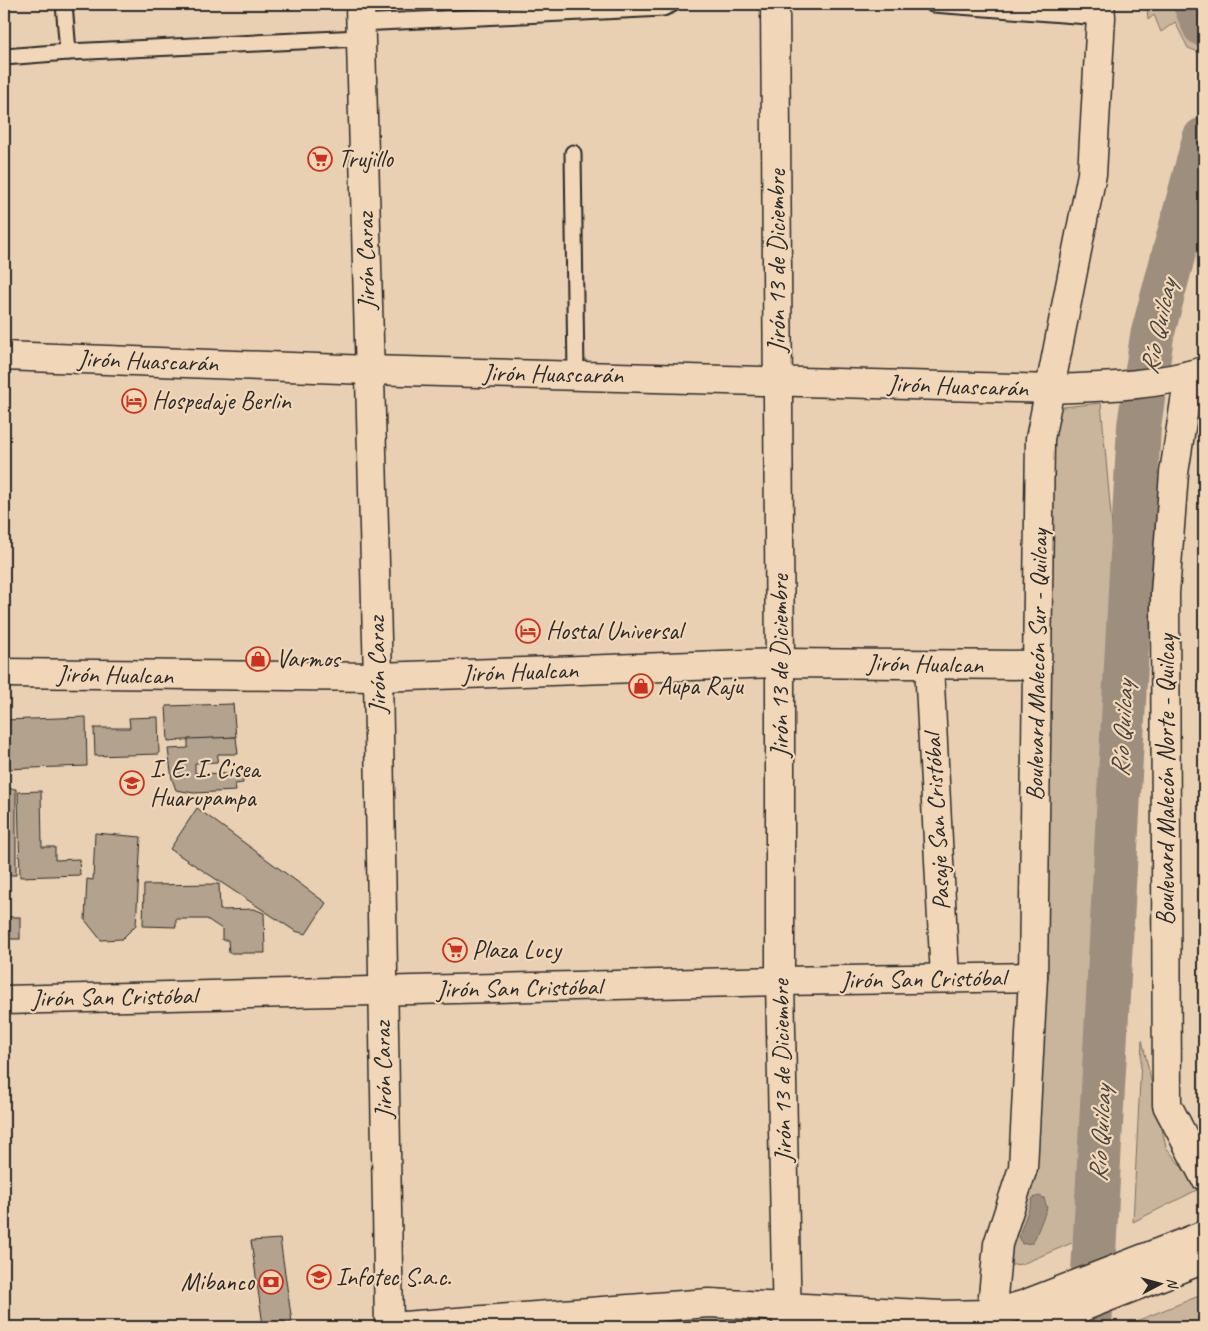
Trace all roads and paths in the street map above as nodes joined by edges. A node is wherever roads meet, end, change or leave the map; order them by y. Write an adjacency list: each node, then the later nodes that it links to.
1 (64, 4): 7 (lane)
2 (672, 4): 6 (lane)
3 (775, 4): 14 (street, Jirón 13 de Diciembre)
4 (933, 4): 5 (lane)
5 (1101, 10): 15 (street, Boulevard Malecón Sur - Quilcay)
6 (360, 22): 7 (lane); 11 (street, Jirón Caraz)
7 (68, 52): 8 (lane)
8 (4, 57)
9 (573, 153): 12 (lane)
10 (4, 356): 11 (street, Jirón Huascarán)
11 (368, 370): 12 (street, Jirón Huascarán); 20 (street, Jirón Caraz)
12 (576, 374): 14 (street, Jirón Huascarán)
13 (1190, 375): 15 (street, Jirón Huascarán); 26 (street, Boulevard Malecón Norte - Quilcay)
14 (778, 381): 15 (street, Jirón Huascarán); 16 (street, Jirón 13 de Diciembre)
15 (1050, 390): 18 (street, Boulevard Malecón Sur - Quilcay)
16 (780, 663): 17 (street, Jirón Hualcan); 20 (street, Jirón Hualcan); 23 (street, Jirón 13 de Diciembre)
17 (929, 665): 18 (street, Jirón Hualcan); 21 (street, Pasaje San Cristóbal)
18 (1036, 665): 22 (street, Boulevard Malecón Sur - Quilcay)
19 (4, 673): 20 (street, Jirón Hualcan)
20 (378, 677): 24 (street, Jirón Caraz)
21 (945, 978): 22 (street, Jirón San Cristóbal); 23 (street, Jirón San Cristóbal)
22 (1033, 978): 32 (street, Boulevard Malecón Sur - Quilcay)
23 (780, 981): 24 (street, Jirón San Cristóbal); 31 (street, Jirón 13 de Diciembre)
24 (382, 991): 25 (street, Jirón San Cristóbal); 33 (street, Jirón Caraz)
25 (4, 1000)
26 (1204, 1176)
27 (1204, 1235): 29 (street)
28 (1204, 1259): 29 (street)
29 (1134, 1275): 30 (street)
30 (1059, 1303): 32 (street); 34 (street)
31 (787, 1318): 32 (street); 33 (street)
32 (990, 1321)
33 (389, 1327)
34 (1032, 1327)

